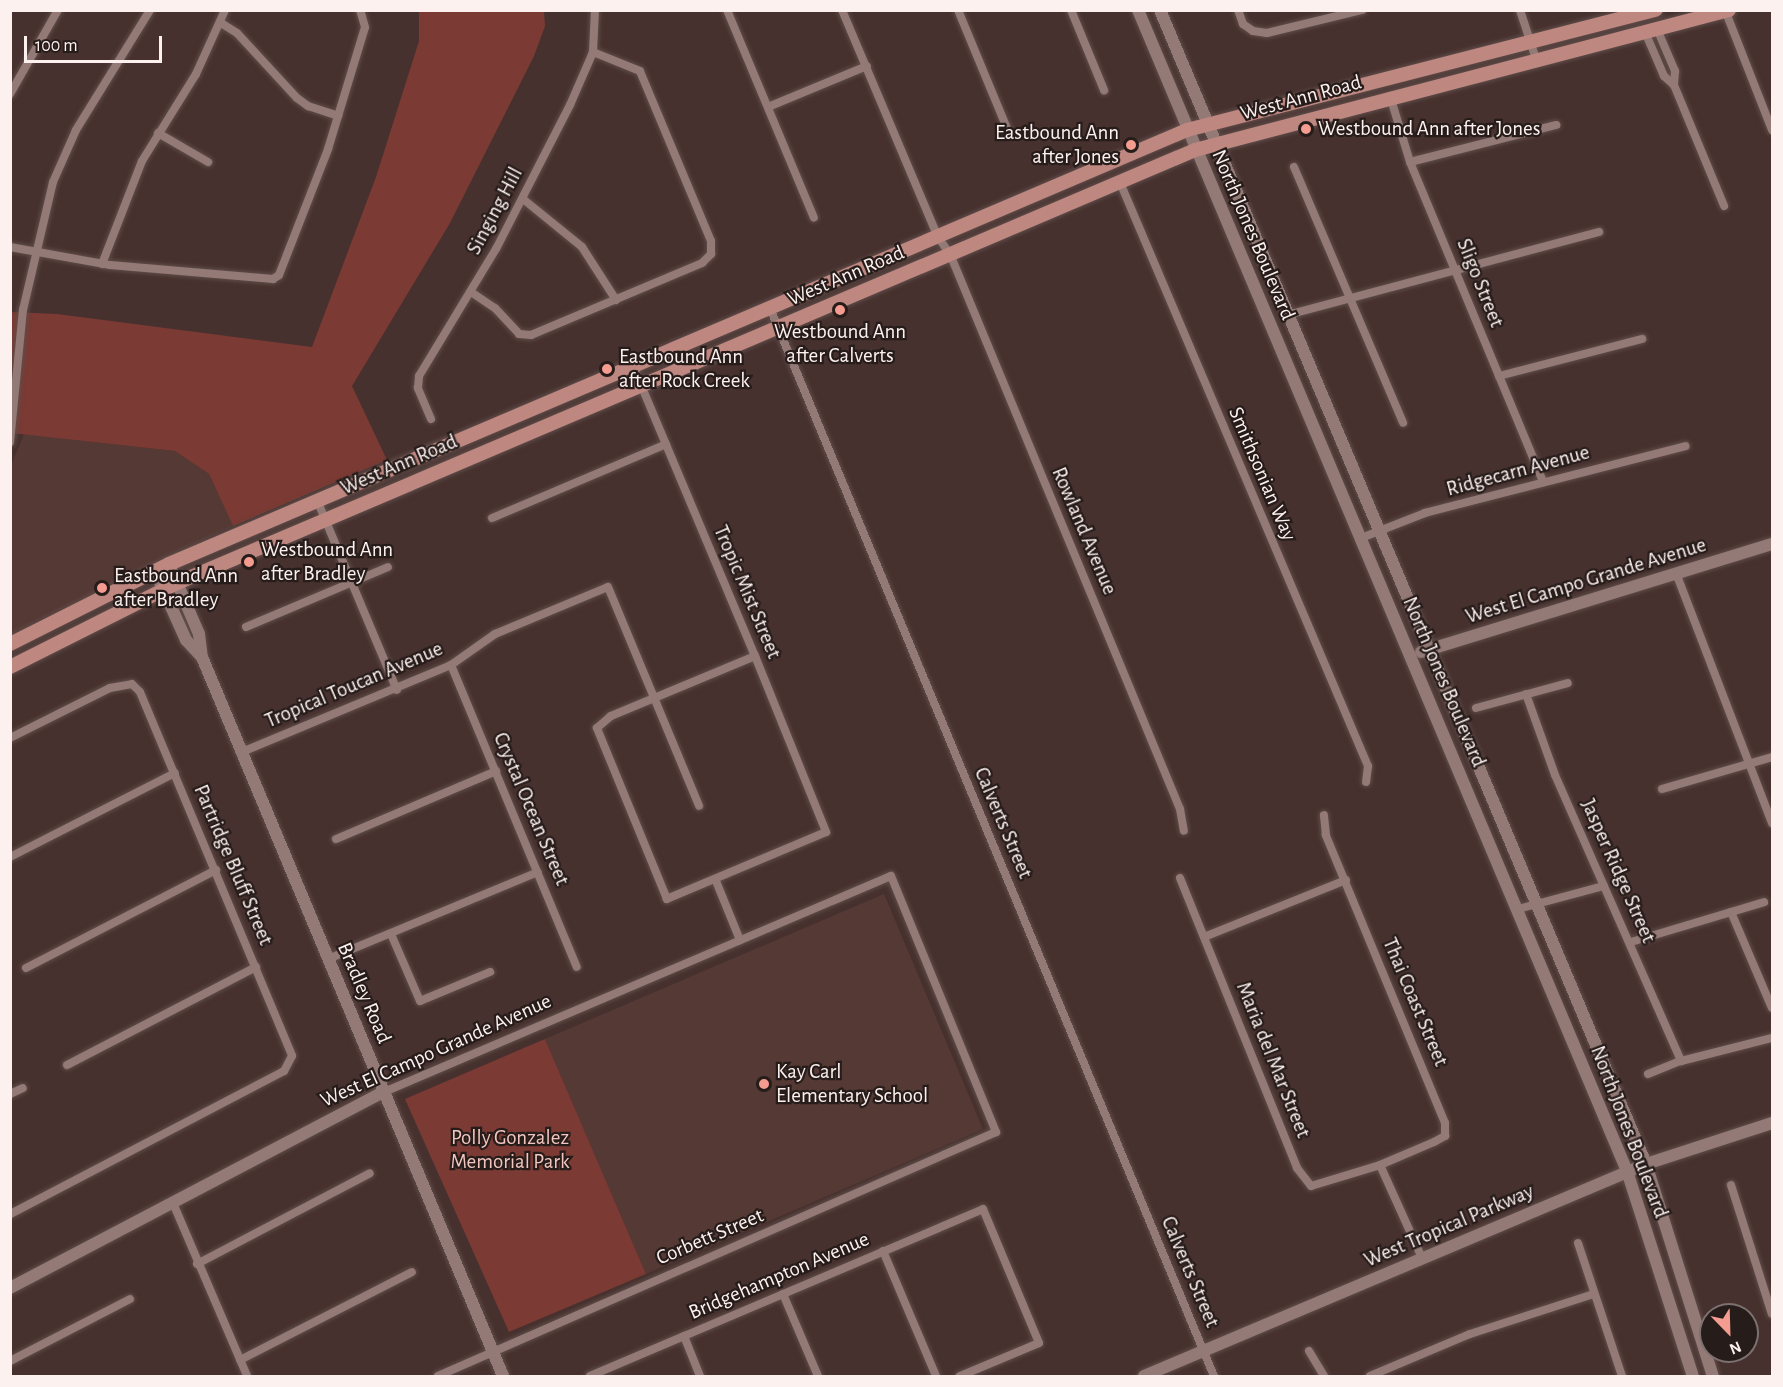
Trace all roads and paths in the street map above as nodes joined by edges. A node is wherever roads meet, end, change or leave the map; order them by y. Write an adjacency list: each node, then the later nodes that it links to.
1 (58, 10): 25 (street)
2 (150, 10): 47 (street)
3 (225, 10): 17 (street)
4 (360, 10): 28 (street)
5 (596, 10): 20 (street, Singing Hill)
6 (727, 10): 27 (street)
7 (842, 10): 22 (street, Rowland Avenue)
8 (958, 10): 31 (street)
9 (1071, 10): 24 (street)
10 (1138, 10): 32 (main road, North Jones Boulevard)
11 (1160, 10): 29 (main road, North Jones Boulevard)
12 (1238, 10): 13 (street)
13 (1362, 10)
14 (1520, 10): 19 (street)
15 (1656, 10): 19 (main road, West Ann Road)
16 (1726, 11): 18 (main road, West Ann Road); 33 (street)
17 (221, 23): 28 (street); 34 (street)
18 (1651, 30): 21 (main road, West Ann Road); 42 (street)
19 (1533, 41): 21 (street); 23 (main road, West Ann Road)
20 (593, 52): 41 (street, Singing Hill); 52 (street)
21 (1536, 59): 26 (main road, West Ann Road)
22 (867, 66): 27 (street); 45 (street, Rowland Avenue)
23 (1437, 66): 26 (main road); 29 (main road, West Ann Road)
24 (1104, 90)
25 (10, 94)
26 (1390, 96): 35 (main road, West Ann Road); 38 (street, Sligo Street)
27 (768, 107): 43 (street)
28 (338, 116): 48 (street)
29 (1207, 124): 32 (main road, West Ann Road); 35 (main road, North Jones Boulevard)
30 (1556, 125): 38 (street)
31 (1008, 130)
32 (1187, 130): 36 (main road, North Jones Boulevard); 45 (main road, West Ann Road)
33 (1773, 130)
34 (158, 133): 37 (street); 48 (street)
35 (1214, 144): 36 (main road, West Ann Road); 54 (main road, North Jones Boulevard)
36 (1195, 150): 40 (main road, West Ann Road); 70 (main road, North Jones Boulevard)
37 (208, 162)
38 (1410, 162): 49 (street, Sligo Street)
39 (1294, 167): 51 (street)
40 (1119, 180): 45 (main road, West Ann Road); 98 (street, Smithsonian Way)
41 (523, 199): 50 (street, Singing Hill); 52 (street)
42 (1724, 206)
43 (814, 218)
44 (1599, 232): 49 (street)
45 (944, 246): 53 (main road, West Ann Road); 55 (main road, West Ann Road); 103 (street, Rowland Avenue)
46 (10, 247): 47 (street)
47 (36, 249): 48 (street); 62 (street)
48 (102, 264)
49 (1455, 269): 51 (street); 58 (street, Sligo Street)
50 (471, 292): 52 (street); 60 (street, Singing Hill)
51 (1352, 296): 54 (street); 61 (street)
52 (616, 300)
53 (770, 308): 55 (street, Calverts Street); 57 (main road, West Ann Road)
54 (1287, 315): 69 (main road, North Jones Boulevard)
55 (778, 328): 59 (main road, West Ann Road); 154 (street, Calverts Street)
56 (1642, 339): 58 (street)
57 (633, 366): 59 (street, Tropic Mist Street); 66 (main road, West Ann Road)
58 (1499, 376): 65 (street, Sligo Street)
59 (641, 385): 63 (street, Tropic Mist Street); 68 (main road, West Ann Road)
60 (430, 419)
61 (1403, 423)
62 (10, 442)
63 (666, 444): 67 (street); 83 (street, Tropic Mist Street)
64 (1686, 446): 65 (street, Ridgecarn Avenue)
65 (1543, 483): 69 (street, Ridgecarn Avenue)
66 (317, 500): 68 (street); 72 (main road, West Ann Road)
67 (492, 518)
68 (325, 519): 76 (street); 77 (main road, West Ann Road)
69 (1378, 531): 70 (street, Ridgecarn Avenue); 81 (main road, North Jones Boulevard)
70 (1361, 538): 82 (main road, North Jones Boulevard)
71 (1773, 544): 75 (main road, West El Campo Grande Avenue)
72 (169, 564): 74 (main road, West Ann Road); 77 (main road, Bradley Road)
73 (388, 567): 76 (street)
74 (155, 570): 78 (main road, Bradley Road); 80 (main road, West Ann Road)
75 (1676, 573): 81 (main road, West El Campo Grande Avenue); 95 (street)
76 (352, 582): 79 (street); 88 (street)
77 (177, 583): 78 (main road, West Ann Road); 84 (main road, Bradley Road)
78 (164, 589): 84 (main road, Bradley Road); 86 (main road, West Ann Road)
79 (246, 627)
80 (10, 644)
81 (1428, 649): 82 (main road, West El Campo Grande Avenue); 113 (main road, North Jones Boulevard)
82 (1411, 655): 114 (main road, North Jones Boulevard)
83 (755, 656): 90 (street); 109 (street, Tropic Mist Street)
84 (201, 657): 93 (main road, Bradley Road)
85 (451, 666): 88 (street, Tropical Toucan Avenue); 90 (street, Tropical Toucan Avenue); 96 (street, Crystal Ocean Street)
86 (10, 667)
87 (1568, 682): 89 (street)
88 (397, 690): 93 (street, Tropical Toucan Avenue)
89 (1526, 694): 91 (street); 111 (street, Jasper Ridge Street)
90 (655, 698): 100 (street); 109 (street)
91 (1476, 708)
92 (10, 738): 97 (street, Partridge Bluff Street)
93 (242, 752): 120 (main road, Bradley Road)
94 (1773, 757): 95 (street)
95 (1748, 763): 99 (street); 102 (street)
96 (496, 771): 104 (street); 107 (street, Crystal Ocean Street)
97 (175, 773): 105 (street); 106 (street, Partridge Bluff Street)
98 (1366, 782)
99 (1662, 789)
100 (699, 807)
101 (1324, 815): 110 (street, Thai Coast Street)
102 (1773, 823)
103 (1184, 831)
104 (336, 839)
105 (10, 857)
106 (216, 870): 121 (street, Partridge Bluff Street); 123 (street)
107 (538, 872): 116 (street); 122 (street, Crystal Ocean Street)
108 (1180, 878): 117 (street, Maria del Mar Street)
109 (716, 880): 118 (street)
110 (1346, 880): 117 (street); 136 (street, Thai Coast Street)
111 (1605, 886): 113 (street); 119 (street, Jasper Ridge Street)
112 (1764, 902): 115 (street)
113 (1534, 905): 114 (street); 135 (main road, North Jones Boulevard)
114 (1518, 909): 137 (main road, North Jones Boulevard)
115 (1731, 912): 119 (street); 125 (street)
116 (391, 934): 120 (street); 124 (street)
117 (1204, 937): 136 (street, Maria del Mar Street)
118 (740, 940): 131 (street, West El Campo Grande Avenue); 134 (street, West El Campo Grande Avenue)
119 (1631, 942): 127 (street, Jasper Ridge Street)
120 (328, 959): 131 (main road, Bradley Road)
121 (256, 966): 128 (street); 141 (street, Partridge Bluff Street)
122 (578, 967)
123 (26, 968)
124 (490, 972)
125 (1773, 1008)
126 (1773, 1038): 127 (street)
127 (1681, 1062): 129 (street)
128 (67, 1065)
129 (1648, 1074)
130 (23, 1088): 132 (street)
131 (384, 1092): 140 (main road, West El Campo Grande Avenue); 153 (main road, Bradley Road)
132 (10, 1094)
133 (1773, 1123): 135 (main road, West Tropical Parkway)
134 (996, 1132): 153 (street, Corbett Street)
135 (1646, 1164): 137 (main road, West Tropical Parkway); 172 (main road, North Jones Boulevard)
136 (1380, 1165): 144 (street)
137 (1627, 1171): 144 (main road, West Tropical Parkway); 158 (main road, North Jones Boulevard)
138 (370, 1173): 145 (street)
139 (1731, 1185): 151 (street)
140 (173, 1203): 145 (street); 147 (main road, West El Campo Grande Avenue)
141 (10, 1214)
142 (1578, 1243): 149 (street)
143 (883, 1251): 148 (street, Bridgehampton Avenue); 165 (street); 166 (street, Bridgehampton Avenue)
144 (1422, 1258): 154 (main road, West Tropical Parkway)
145 (197, 1264): 156 (street)
146 (412, 1272): 156 (street)
147 (10, 1288)
148 (783, 1294): 152 (street, Bridgehampton Avenue); 164 (street)
149 (1594, 1294): 170 (street); 171 (street)
150 (130, 1299): 157 (street)
151 (1773, 1314)
152 (684, 1336): 162 (street, Bridgehampton Avenue); 163 (street)
153 (492, 1350): 160 (street, Corbett Street); 161 (main road, Bradley Road)
154 (1203, 1351): 167 (main road, West Tropical Parkway); 168 (street, Calverts Street)
155 (1309, 1351): 169 (street)
156 (240, 1360): 159 (street)
157 (10, 1361)
158 (1692, 1376)
159 (247, 1377)
160 (438, 1377)
161 (503, 1377)
162 (590, 1377)
163 (700, 1377)
164 (818, 1377)
165 (936, 1377)
166 (960, 1377)
167 (1144, 1377)
168 (1214, 1377)
169 (1324, 1377)
170 (1370, 1377)
171 (1622, 1377)
172 (1713, 1377)

